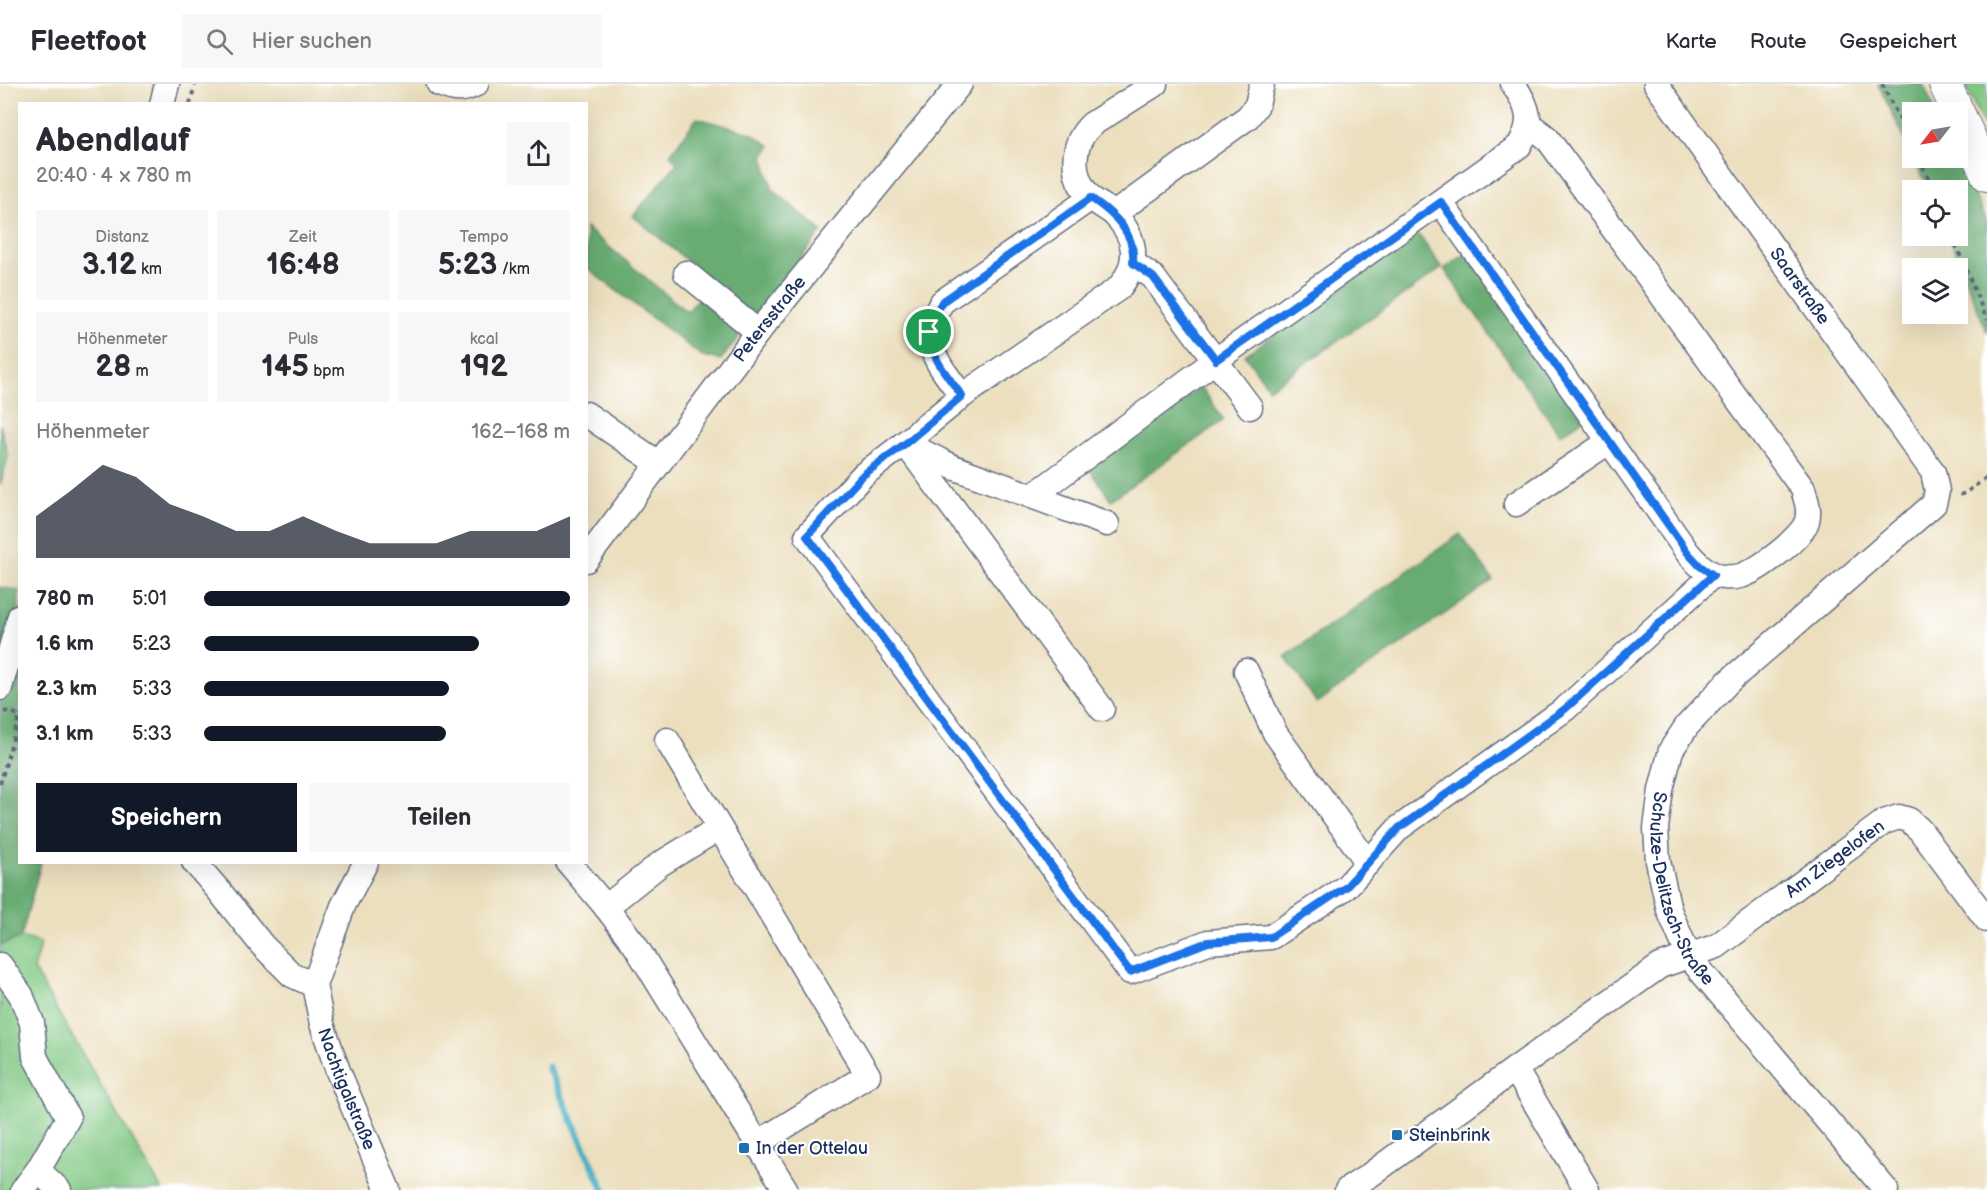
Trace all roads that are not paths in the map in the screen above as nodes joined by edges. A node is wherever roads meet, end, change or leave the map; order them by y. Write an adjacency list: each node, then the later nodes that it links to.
1 (167, 84): 10 (street)
2 (439, 84): 3 (street)
3 (476, 84)
4 (960, 84): 18 (street, Petersstraße)
5 (1155, 84): 13 (street)
6 (1262, 84): 15 (street)
7 (1513, 84): 11 (street)
8 (1656, 84): 26 (street, Saarstraße)
9 (1945, 84): 12 (main road)
10 (162, 102)
11 (1528, 124): 14 (street); 31 (street)
12 (1987, 175)
13 (1091, 198): 15 (street); 20 (street)
14 (1441, 202): 19 (street); 23 (street)
15 (1114, 214): 16 (street)
16 (1133, 263): 19 (street); 20 (street)
17 (686, 273): 18 (street)
18 (758, 333): 25 (street, Petersstraße)
19 (1216, 360): 21 (street); 27 (street)
20 (962, 396): 24 (street)
21 (1250, 407)
22 (588, 415): 25 (street)
23 (1610, 441): 28 (street); 31 (street)
24 (906, 443): 27 (street); 35 (street); 38 (street)
25 (658, 463): 30 (street, Petersstraße)
26 (1937, 491): 44 (street, Schulze-Delitzsch-Straße)
27 (1033, 496): 29 (street)
28 (1516, 504)
29 (1107, 524)
30 (588, 557)
31 (1713, 575): 38 (street)
32 (18, 623): 34 (street)
33 (1246, 671): 38 (street)
34 (0, 688)
35 (1102, 709)
36 (667, 740): 37 (street)
37 (719, 828): 42 (street); 48 (street)
38 (1368, 863)
39 (196, 864): 46 (street)
40 (365, 864): 46 (street)
41 (570, 864): 42 (street)
42 (606, 907): 48 (street)
43 (1987, 920): 44 (street, Am Ziegelofen)
44 (1689, 957): 47 (street); 56 (street, Schulze-Delitzsch-Straße)
45 (0, 965): 49 (street)
46 (314, 985): 52 (street, Nachtigalstraße)
47 (1515, 1069): 54 (street); 55 (street)
48 (758, 1143): 53 (street)
49 (38, 1170): 50 (street); 51 (street)
50 (23, 1190)
51 (59, 1190)
52 (388, 1190)
53 (786, 1190)
54 (1347, 1190)
55 (1587, 1190)
56 (1886, 1190)

